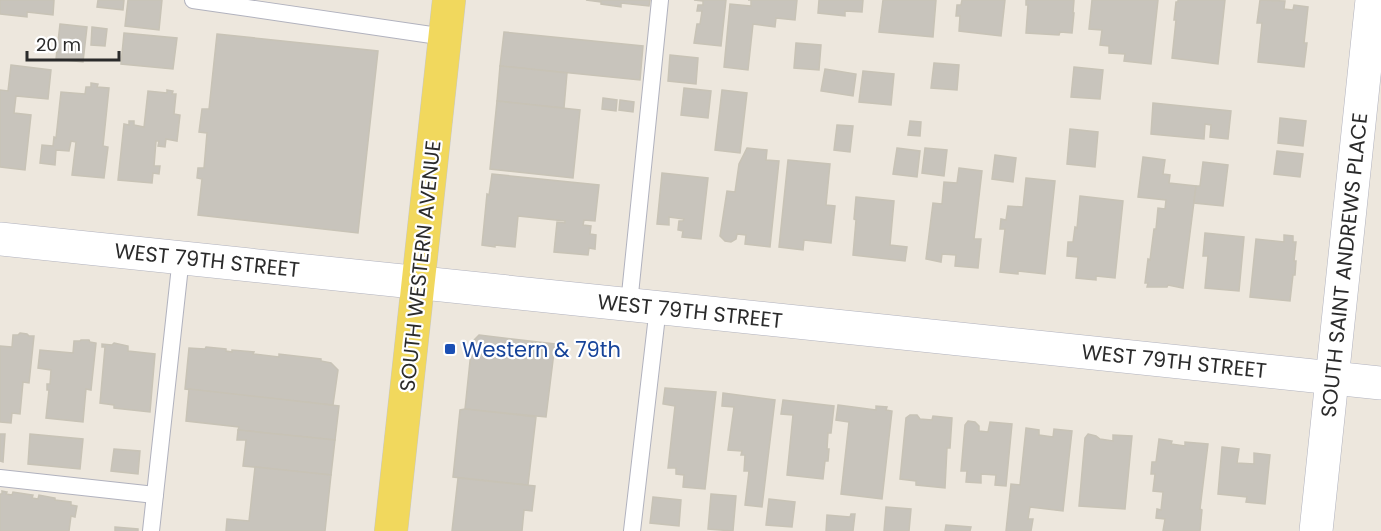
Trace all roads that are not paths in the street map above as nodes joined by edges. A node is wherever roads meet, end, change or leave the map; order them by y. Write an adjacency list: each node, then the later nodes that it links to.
1 (193, 0): 5 (lane)
2 (448, 0): 5 (main road, SOUTH WESTERN AVENUE)
3 (660, 0): 9 (lane)
4 (1372, 0): 10 (street, SOUTH SAINT ANDREWS PLACE)
5 (445, 37): 8 (main road, SOUTH WESTERN AVENUE)
6 (0, 239): 7 (street, WEST 79TH STREET)
7 (181, 257): 8 (street, WEST 79TH STREET); 13 (lane)
8 (418, 282): 9 (street, WEST 79TH STREET); 15 (main road, SOUTH WESTERN AVENUE)
9 (644, 306): 10 (street, WEST 79TH STREET); 16 (lane)
10 (1332, 378): 11 (street, WEST 79TH STREET); 17 (street, SOUTH SAINT ANDREWS PLACE)
11 (1381, 383)
12 (0, 478): 13 (lane)
13 (155, 495): 14 (lane)
14 (151, 531)
15 (392, 531)
16 (632, 531)
17 (1316, 531)

